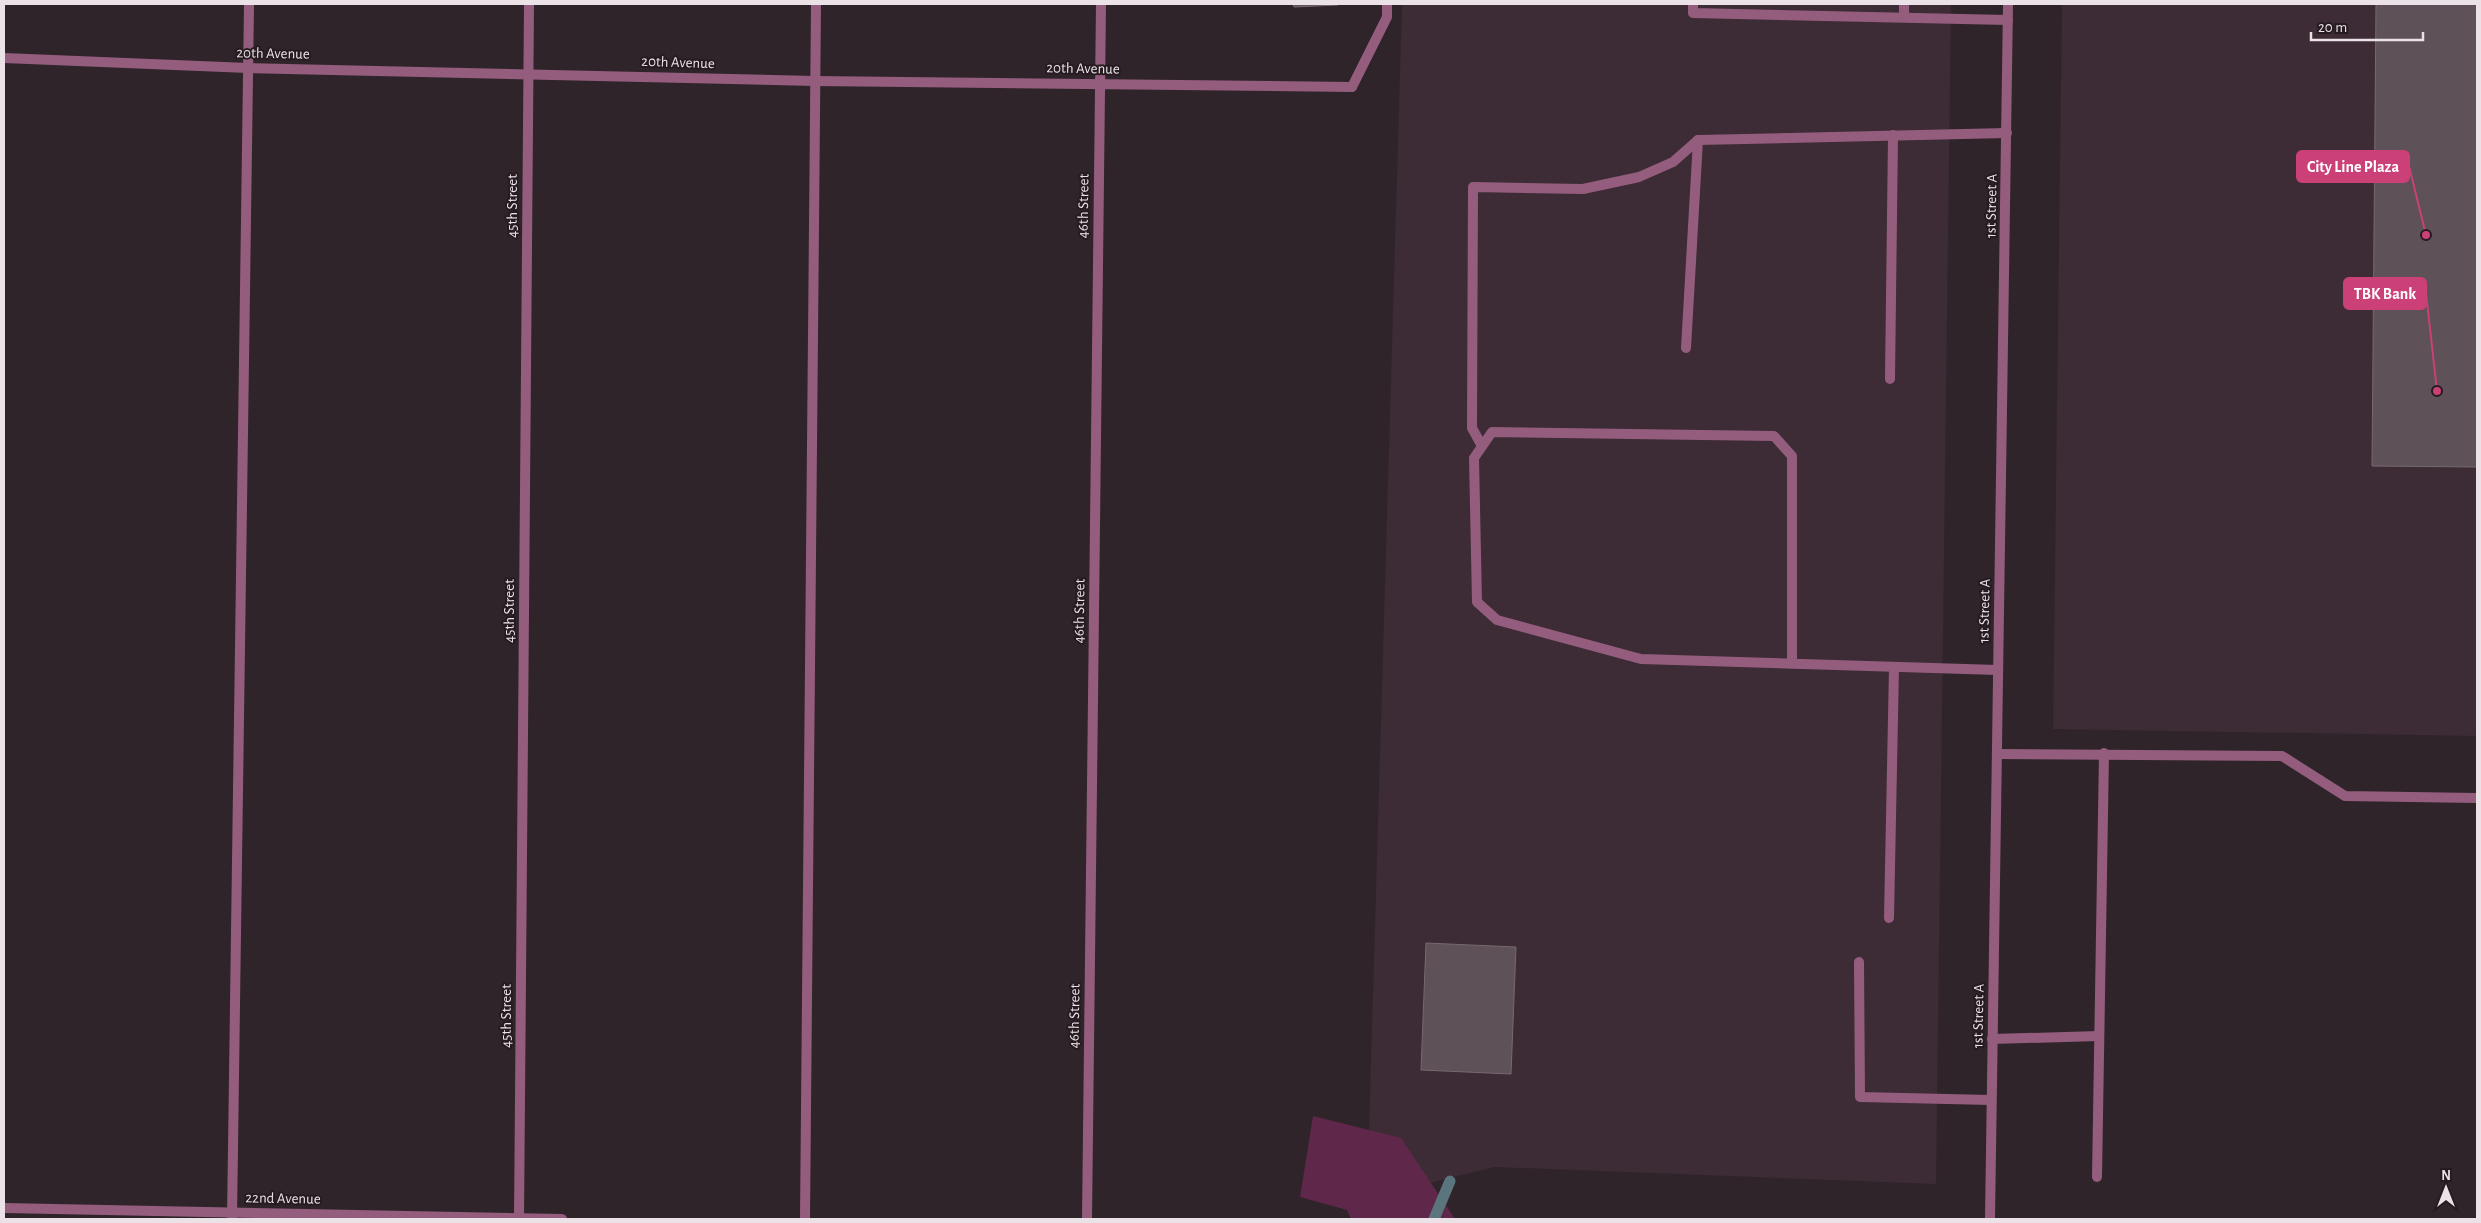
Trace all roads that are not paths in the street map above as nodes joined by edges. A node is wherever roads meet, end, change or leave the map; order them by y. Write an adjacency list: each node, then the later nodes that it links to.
1 (249, 4): 12 (street)
2 (529, 4): 13 (street, 45th Street)
3 (816, 4): 14 (street)
4 (1101, 4): 15 (street, 46th Street)
5 (1387, 4): 15 (street, 20th Avenue)
6 (1693, 4): 9 (street)
7 (1904, 4): 9 (street)
8 (2008, 4): 10 (street, 1st Street A)
9 (1904, 17): 10 (street)
10 (2008, 20): 16 (street, 1st Street A)
11 (4, 58): 12 (street, 20th Avenue)
12 (248, 68): 13 (street, 20th Avenue); 35 (street)
13 (528, 73): 14 (street, 20th Avenue); 36 (street, 45th Street)
14 (815, 81): 15 (street, 20th Avenue); 38 (street)
15 (1099, 83): 39 (street, 46th Street)
16 (2007, 133): 17 (street); 24 (street, 1st Street A)
17 (1893, 135): 18 (street); 20 (street)
18 (1698, 140): 19 (street); 21 (street)
19 (1686, 348)
20 (1890, 379)
21 (1482, 446): 22 (street); 22 (street)
22 (1792, 664): 23 (street)
23 (1894, 667): 24 (street); 28 (street)
24 (1998, 670): 25 (street, 1st Street A)
25 (1997, 754): 26 (street); 31 (street, 1st Street A)
26 (2104, 754): 27 (street); 30 (street)
27 (2477, 798)
28 (1889, 918)
29 (1859, 962): 32 (street)
30 (2099, 1036): 31 (street); 33 (street)
31 (1992, 1039): 32 (street, 1st Street A)
32 (1991, 1100): 40 (street, 1st Street A)
33 (2097, 1177)
34 (4, 1208): 35 (street, 22nd Avenue)
35 (232, 1216): 36 (street, 22nd Avenue)
36 (519, 1219): 37 (street, 22nd Avenue)
37 (562, 1219)
38 (805, 1219)
39 (1087, 1219)
40 (1990, 1219)

